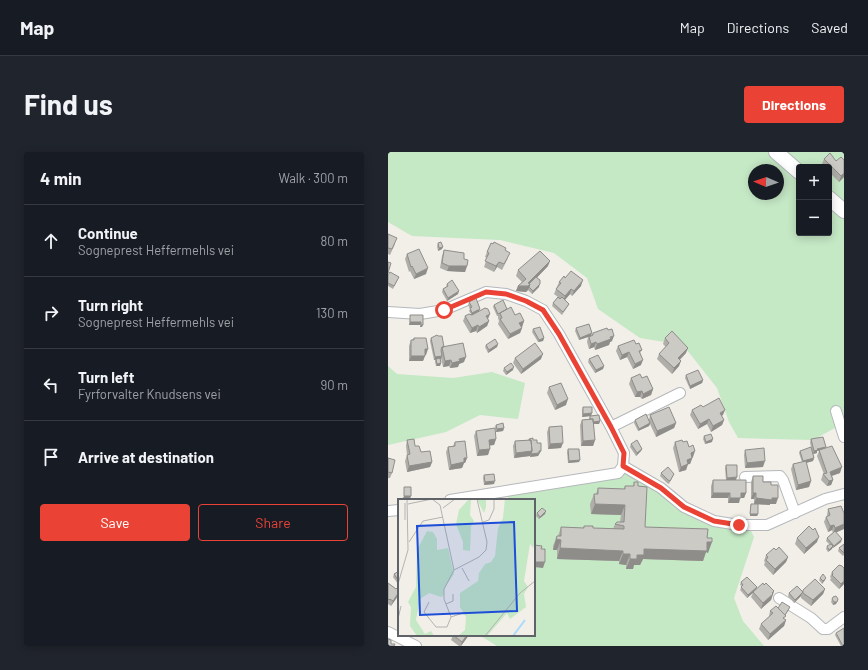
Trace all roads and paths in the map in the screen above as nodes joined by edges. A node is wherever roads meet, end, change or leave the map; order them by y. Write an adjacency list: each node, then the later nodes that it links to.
1 (776, 152): 2 (main road)
2 (796, 169)
3 (831, 200): 4 (main road)
4 (844, 211)
5 (388, 312): 8 (street)
6 (680, 393): 8 (street)
7 (836, 412): 9 (street)
8 (611, 427): 10 (street)
9 (844, 438)
10 (623, 466): 13 (street); 16 (street)
11 (745, 478): 16 (street)
12 (844, 494): 16 (street)
13 (456, 499)
14 (398, 510): 15 (street)
15 (388, 512)
16 (795, 513)
17 (779, 598): 18 (street)
18 (844, 617)
19 (388, 632): 20 (street)
20 (416, 646)

